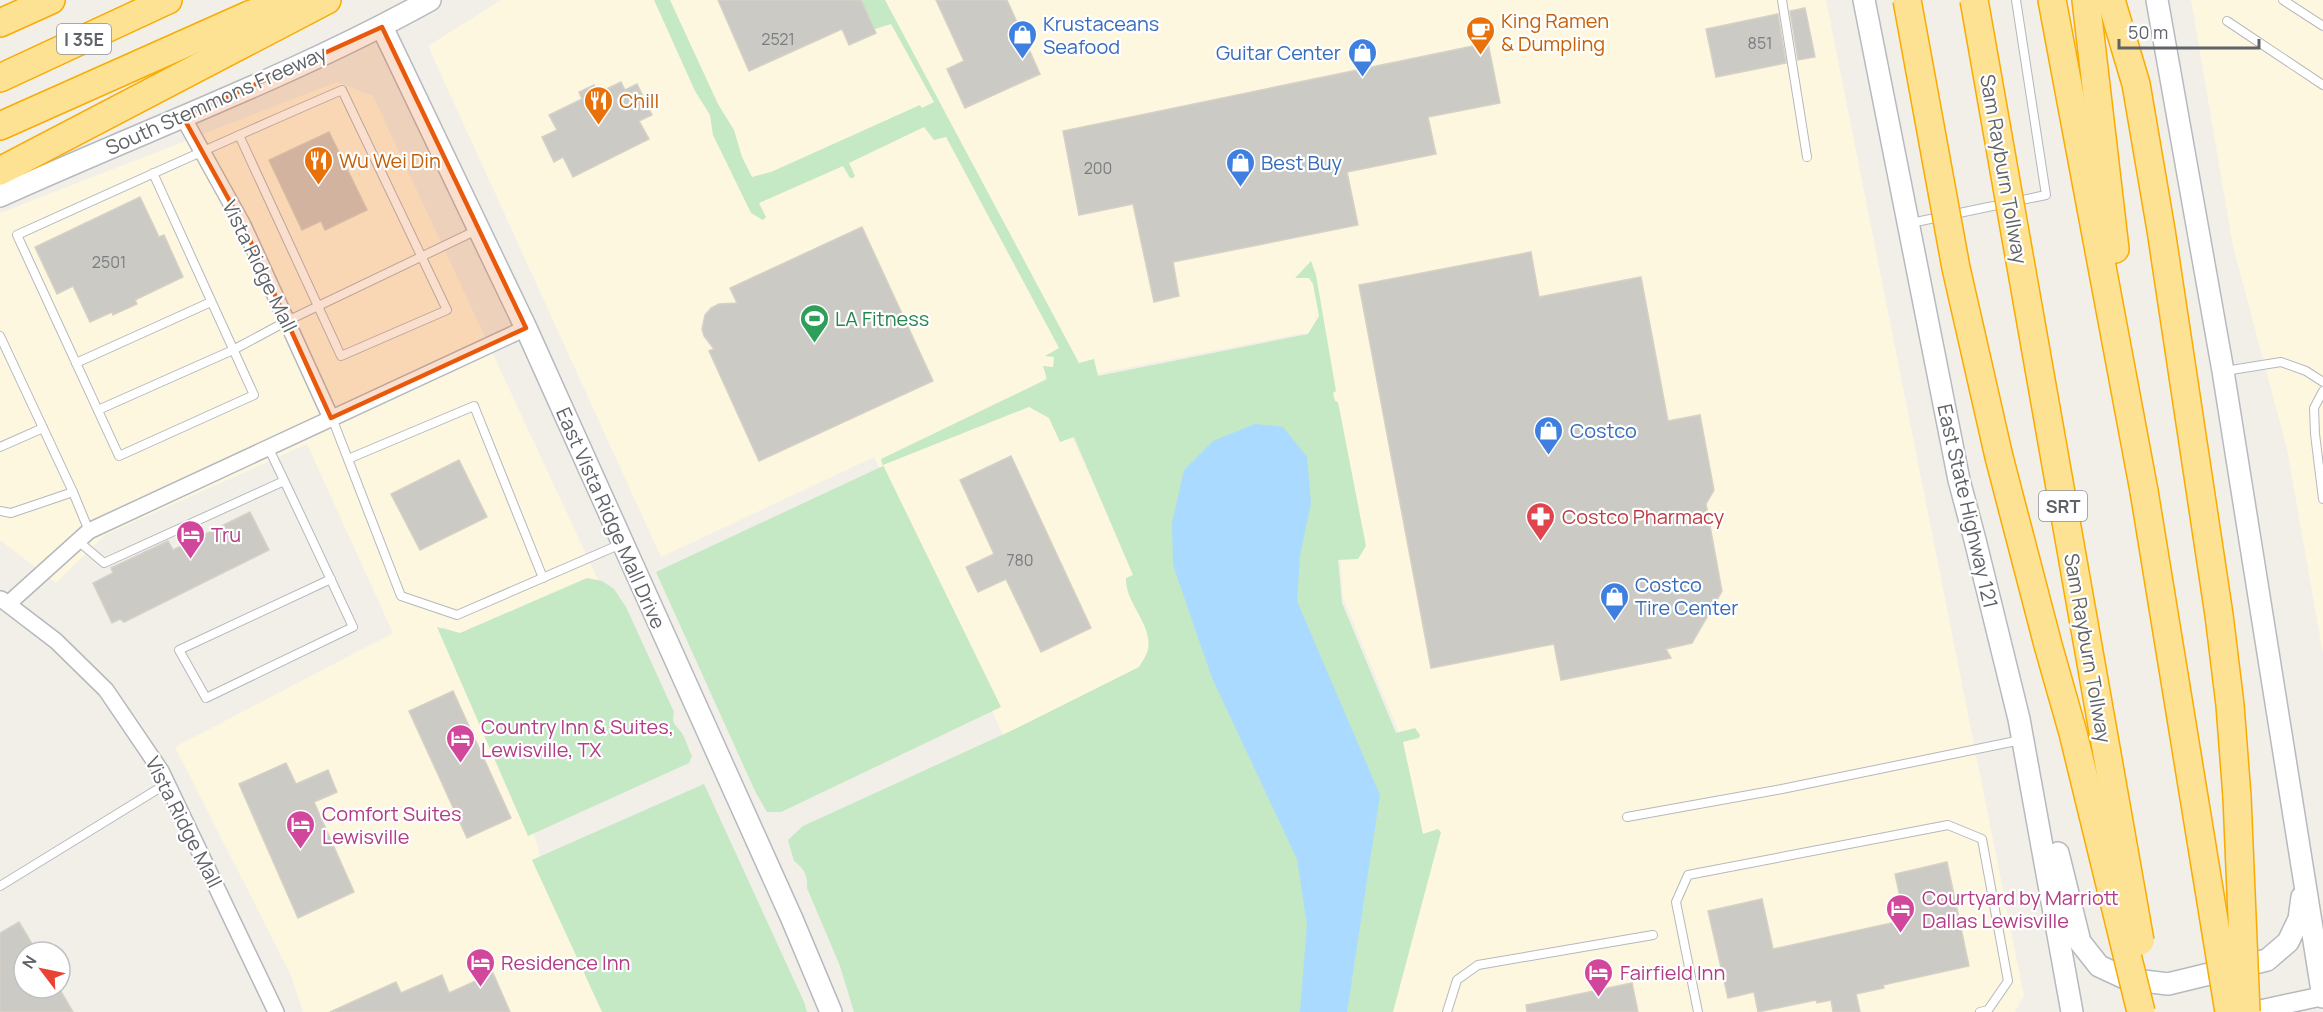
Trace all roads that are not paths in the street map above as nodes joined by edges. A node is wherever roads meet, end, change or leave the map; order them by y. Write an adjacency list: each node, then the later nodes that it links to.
1 (51, 0): 17 (highway)
2 (168, 0): 20 (highway, I 35E)
3 (290, 0): 23 (highway)
4 (327, 0): 27 (highway)
5 (430, 0): 19 (main road, South Stemmons Freeway)
6 (1782, 0): 26 (lane)
7 (1864, 0): 30 (main road, East State Highway 121)
8 (1907, 0): 72 (highway, bridge)
9 (1974, 0): 73 (highway, Sam Rayburn Tollway / SRT, bridge)
10 (2016, 0): 30 (lane)
11 (2052, 0): 50 (highway)
12 (2086, 0): 50 (highway)
13 (2111, 0): 75 (highway, bridge)
14 (2157, 0): 40 (main road)
15 (2283, 0): 18 (lane)
16 (2227, 21): 21 (lane)
17 (0, 23)
18 (2323, 26)
19 (382, 27): 22 (main road, South Stemmons Freeway); 31 (main road, East Vista Ridge Mall Drive)
20 (0, 78)
21 (2323, 85)
22 (183, 117): 25 (street, Vista Ridge Mall); 29 (main road, South Stemmons Freeway)
23 (0, 126)
24 (239, 135): 25 (lane); 32 (lane); 34 (lane)
25 (202, 151): 28 (lane); 35 (street, Vista Ridge Mall)
26 (1807, 157)
27 (0, 171)
28 (153, 173): 33 (lane); 39 (lane)
29 (0, 196)
30 (1908, 223): 59 (main road, East State Highway 121)
31 (479, 229): 32 (lane); 36 (main road, East Vista Ridge Mall Drive)
32 (422, 257): 34 (lane); 34 (lane)
33 (212, 302): 38 (lane); 39 (lane)
34 (318, 307): 35 (lane)
35 (287, 321): 38 (lane); 44 (street, Vista Ridge Mall)
36 (526, 328): 44 (street, Vista Ridge Mall); 55 (main road, East Vista Ridge Mall Drive)
37 (0, 336): 45 (lane)
38 (233, 350): 43 (lane); 43 (lane)
39 (76, 363): 43 (lane)
40 (2223, 371): 41 (lane); 62 (main road)
41 (2323, 382)
42 (2323, 391): 52 (lane)
43 (98, 410)
44 (332, 418): 47 (street, Vista Ridge Mall); 48 (lane)
45 (43, 428): 46 (lane); 51 (lane)
46 (0, 447)
47 (268, 447): 49 (lane); 54 (street, Vista Ridge Mall)
48 (348, 459): 56 (lane); 56 (lane)
49 (284, 481): 54 (lane); 57 (lane)
50 (2144, 491): 74 (highway, bridge)
51 (74, 492): 53 (lane); 54 (lane)
52 (2323, 499)
53 (0, 511)
54 (83, 536): 58 (street, Vista Ridge Mall)
55 (623, 544): 56 (lane); 67 (main road, East Vista Ridge Mall Drive)
56 (543, 578)
57 (331, 579): 57 (lane)
58 (4, 601): 60 (street, Vista Ridge Mall)
59 (2021, 733): 61 (lane); 62 (main road); 71 (main road, East State Highway 121)
60 (166, 783): 63 (lane); 66 (street, Vista Ridge Mall)
61 (1628, 817)
62 (2304, 881): 65 (main road)
63 (0, 886)
64 (1653, 935): 68 (lane)
65 (2323, 996): 75 (street)
66 (276, 1012)
67 (831, 1012)
68 (1447, 1012)
69 (1698, 1012): 70 (lane)
70 (1980, 1012)
71 (2072, 1012)
72 (2141, 1012)
73 (2153, 1012)
74 (2229, 1012)
75 (2247, 1012)

